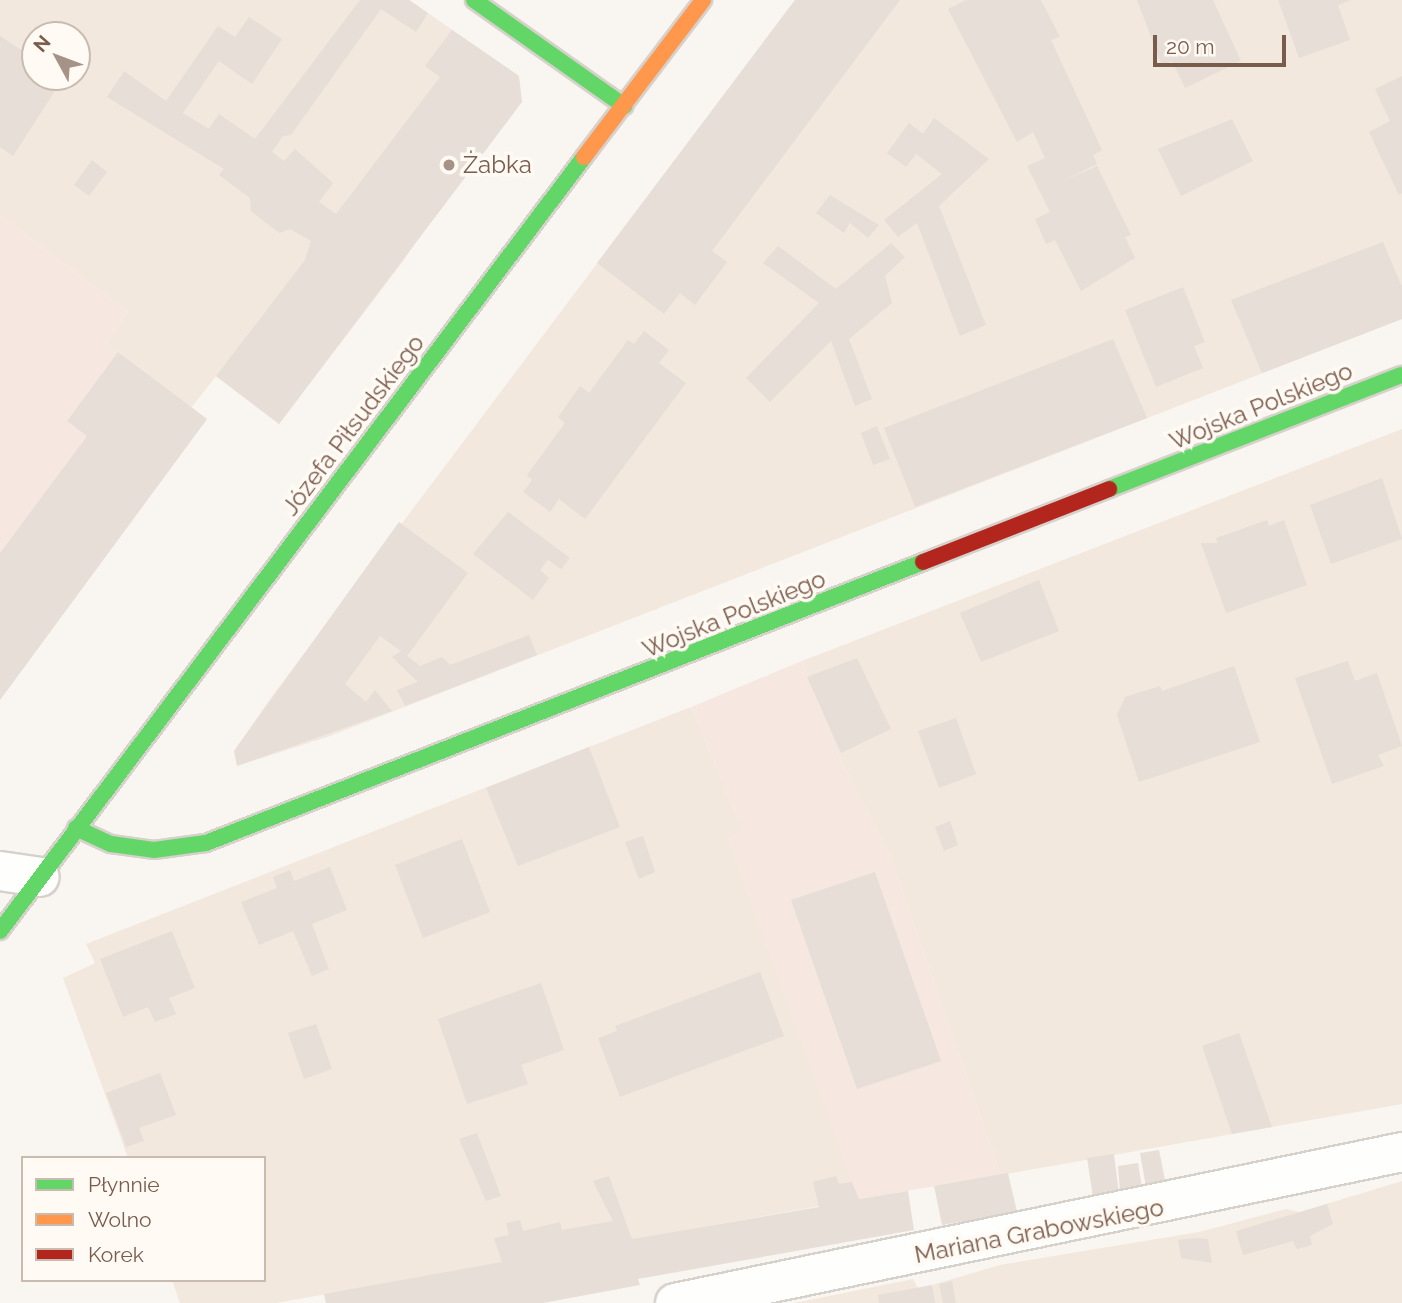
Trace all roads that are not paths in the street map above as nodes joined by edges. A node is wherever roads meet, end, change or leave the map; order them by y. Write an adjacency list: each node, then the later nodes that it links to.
1 (474, 0): 3 (street)
2 (703, 0): 3 (street, Józefa Piłsudskiego)
3 (624, 106): 5 (street, Józefa Piłsudskiego)
4 (1402, 375): 5 (street, Wojska Polskiego)
5 (76, 828): 7 (street, Józefa Piłsudskiego)
6 (0, 871): 7 (street)
7 (40, 877): 8 (street, Józefa Piłsudskiego)
8 (0, 931)
9 (1402, 1152): 10 (street, Mariana Grabowskiego)
10 (675, 1303)

